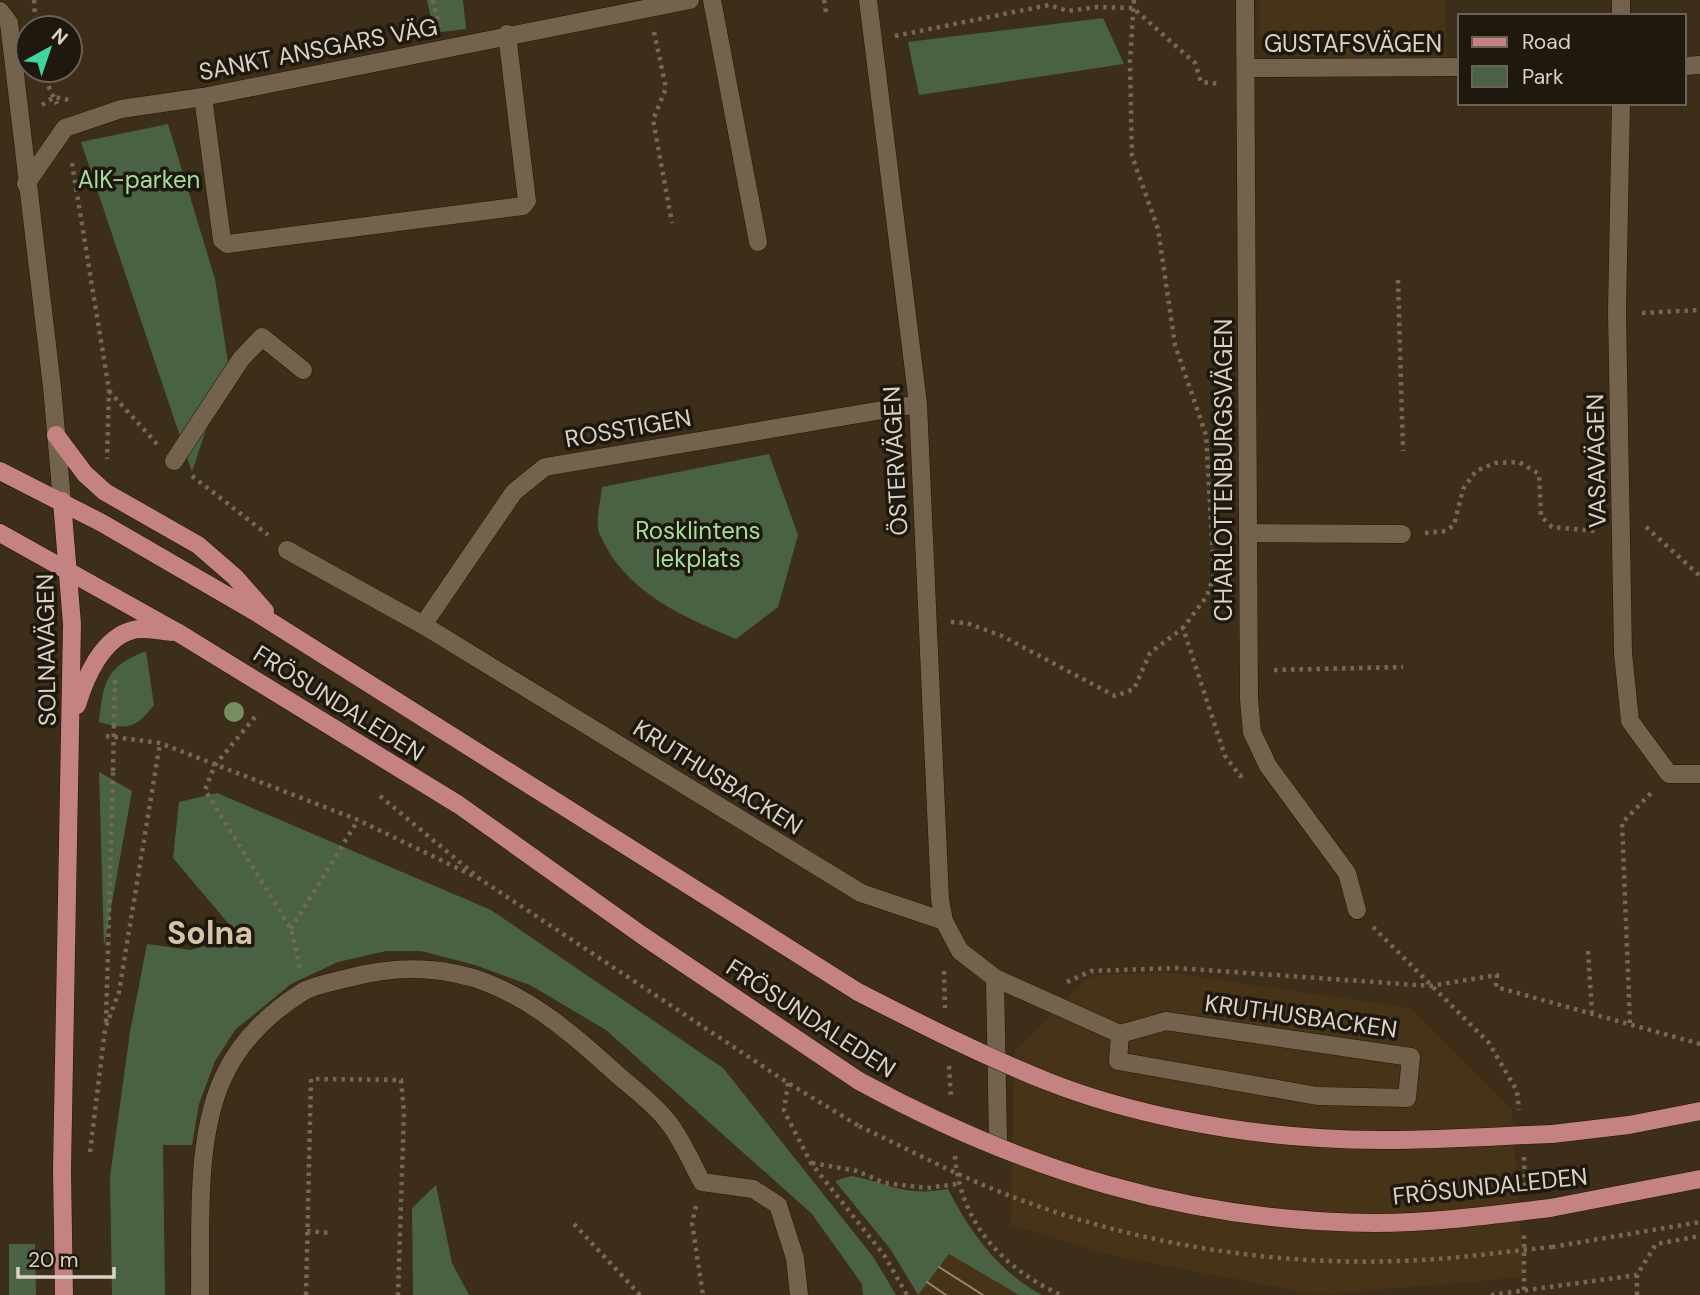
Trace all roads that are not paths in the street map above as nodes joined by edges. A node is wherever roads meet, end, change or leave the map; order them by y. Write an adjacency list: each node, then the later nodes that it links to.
1 (690, 0): 6 (street, SANKT ANSGARS VÄG)
2 (712, 0): 12 (street)
3 (868, 0): 14 (street, ÖSTERVÄGEN)
4 (1245, 0): 8 (street, CHARLOTTENBURGSVÄGEN)
5 (0, 11): 11 (street, SOLNAVÄGEN)
6 (507, 34): 9 (street, SANKT ANSGARS VÄG); 9 (street)
7 (1458, 67): 8 (street, GUSTAFSVÄGEN)
8 (1246, 77): 20 (street, CHARLOTTENBURGSVÄGEN)
9 (203, 97): 11 (street, SANKT ANSGARS VÄG)
10 (1621, 105): 28 (street, VASAVÄGEN)
11 (26, 184): 15 (street, SOLNAVÄGEN)
12 (758, 242)
13 (303, 370): 16 (street)
14 (918, 404): 25 (street, ROSSTIGEN); 30 (street, ÖSTERVÄGEN)
15 (56, 435): 18 (street, SOLNAVÄGEN); 24 (main road)
16 (174, 461)
17 (0, 471): 18 (main road, FRÖSUNDALEDEN)
18 (62, 501): 23 (main road, SOLNAVÄGEN); 24 (main road, FRÖSUNDALEDEN)
19 (0, 533): 23 (main road, FRÖSUNDALEDEN)
20 (1248, 533): 21 (street); 29 (street, CHARLOTTENBURGSVÄGEN)
21 (1402, 534)
22 (287, 550): 25 (street, KRUTHUSBACKEN)
23 (70, 572): 26 (main road, FRÖSUNDALEDEN); 27 (main road, SOLNAVÄGEN)
24 (276, 625): 33 (main road, FRÖSUNDALEDEN, bridge)
25 (423, 625): 30 (street, KRUTHUSBACKEN)
26 (177, 632): 27 (main road); 35 (main road, FRÖSUNDALEDEN, bridge)
27 (72, 721): 36 (main road, SOLNAVÄGEN)
28 (1700, 774)
29 (1357, 910)
30 (944, 921): 31 (street)
31 (995, 978): 32 (street); 34 (street)
32 (1120, 1034): 32 (street, KRUTHUSBACKEN)
33 (1700, 1111)
34 (998, 1140)
35 (1700, 1179)
36 (64, 1295)
37 (200, 1295): 38 (street)
38 (799, 1295)

